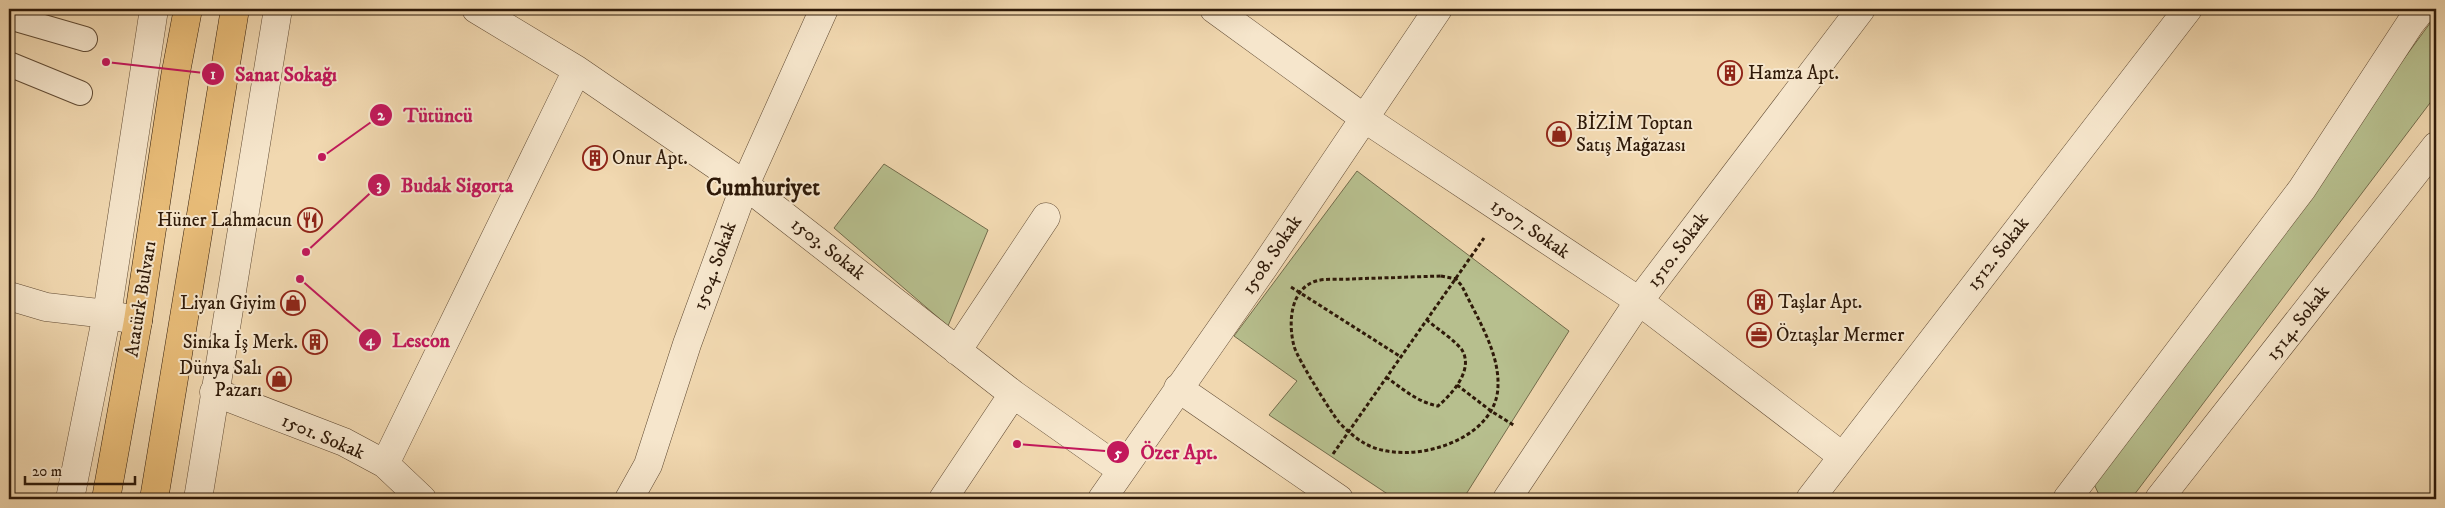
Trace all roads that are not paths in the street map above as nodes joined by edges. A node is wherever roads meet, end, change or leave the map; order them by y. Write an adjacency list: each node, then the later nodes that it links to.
1 (154, 9): 23 (street)
2 (188, 9): 24 (main road, Atatürk Bulvarı)
3 (235, 9): 34 (main road)
4 (278, 9): 27 (street)
5 (476, 9): 15 (street, 1503. Sokak)
6 (824, 9): 19 (street, 1504. Sokak)
7 (1214, 9): 17 (street, 1507. Sokak)
8 (1438, 9): 17 (street, 1508. Sokak)
9 (1861, 9): 22 (street, 1510. Sokak)
10 (2188, 9): 29 (street, 1512. Sokak)
11 (2422, 9): 43 (street)
12 (9, 16): 13 (street)
13 (85, 39)
14 (9, 64): 16 (street)
15 (577, 70): 19 (street, 1503. Sokak); 30 (street)
16 (80, 93)
17 (1364, 118): 22 (street, 1507. Sokak); 26 (street, 1508. Sokak)
18 (2436, 146): 44 (street, 1514. Sokak)
19 (745, 185): 25 (street, 1503. Sokak); 37 (street, 1504. Sokak)
20 (1046, 217): 25 (street)
21 (9, 296): 23 (street)
22 (1639, 301): 29 (street, 1507. Sokak); 41 (street, 1510. Sokak)
23 (107, 314): 24 (street); 32 (street)
24 (138, 321): 33 (main road, Atatürk Bulvarı)
25 (957, 350): 28 (street, 1503. Sokak)
26 (1178, 388): 31 (street, 1508. Sokak); 40 (street)
27 (214, 392): 30 (street, 1501. Sokak); 35 (street)
28 (1013, 394): 31 (street, 1503. Sokak); 38 (street)
29 (1842, 456): 42 (street, 1512. Sokak)
30 (386, 464): 36 (street, 1501. Sokak)
31 (1120, 470): 39 (street, 1508. Sokak)
32 (70, 499)
33 (106, 499)
34 (154, 499)
35 (198, 499)
36 (422, 499)
37 (630, 499)
38 (943, 499)
39 (1102, 499)
40 (1339, 499)
41 (1507, 499)
42 (1810, 499)
43 (2067, 499)
44 (2159, 499)

